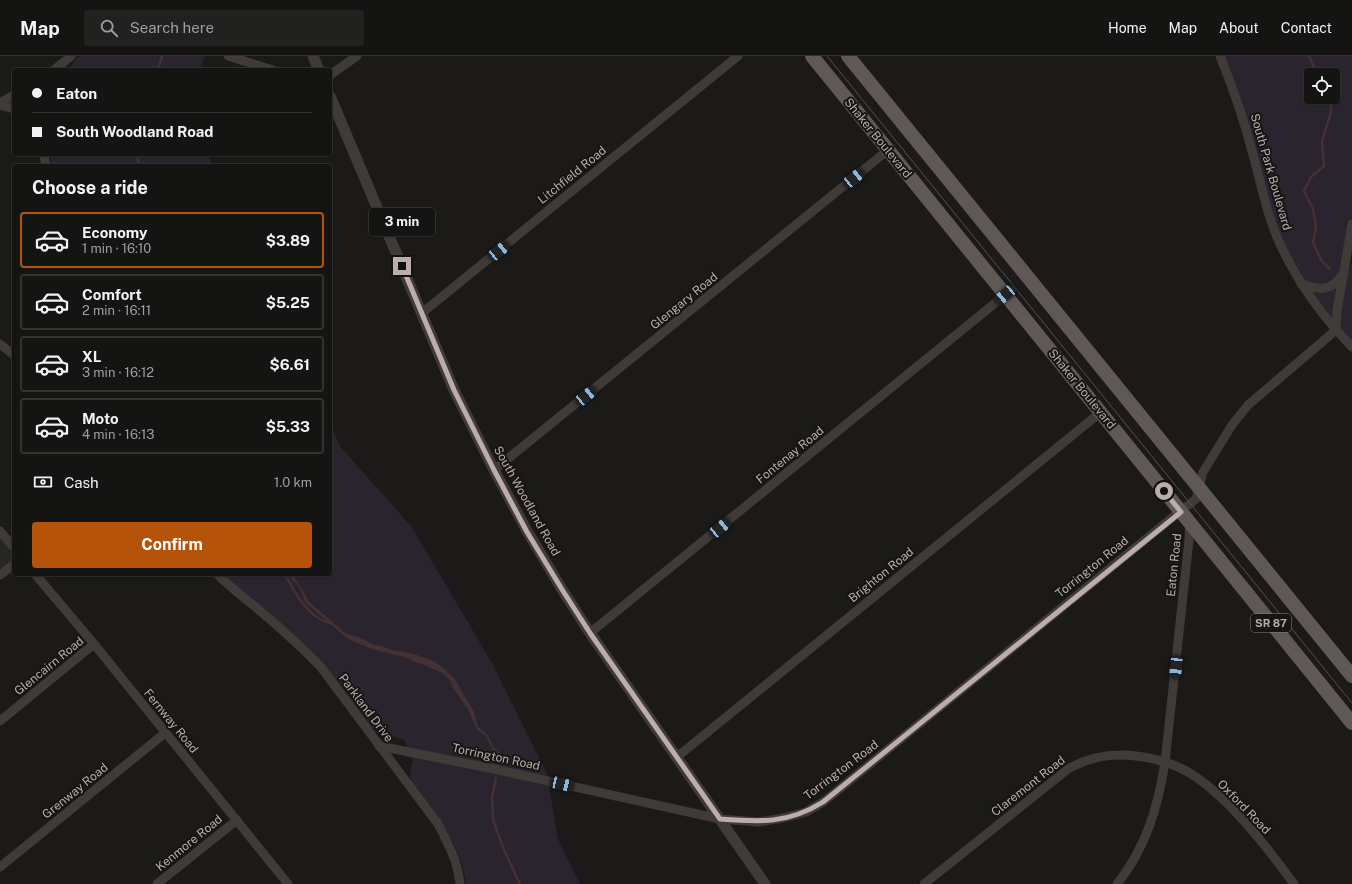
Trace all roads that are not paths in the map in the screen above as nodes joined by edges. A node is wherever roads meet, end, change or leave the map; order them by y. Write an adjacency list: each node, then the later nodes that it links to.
1 (64, 56): 10 (street)
2 (70, 56): 11 (street)
3 (228, 56): 12 (street)
4 (313, 56): 13 (street)
5 (357, 56): 14 (street)
6 (738, 56): 24 (street, Litchfield Road)
7 (812, 56): 19 (main road, Shaker Boulevard / SR 87)
8 (848, 56): 31 (main road, SR 87)
9 (1220, 56): 22 (street, South Park Boulevard)
10 (58, 68)
11 (58, 68)
12 (267, 68)
13 (318, 68)
14 (332, 74)
15 (12, 96): 17 (street)
16 (332, 101): 24 (street, South Woodland Road)
17 (0, 104): 18 (street)
18 (12, 107)
19 (888, 150): 23 (main road, Shaker Boulevard / SR 87); 30 (street, Glengary Road)
20 (1352, 224): 21 (street)
21 (1344, 272): 22 (street); 25 (street)
22 (1301, 284): 25 (street, South Park Boulevard)
23 (1005, 295): 29 (main road, Shaker Boulevard / SR 87); 40 (street, Fontenay Road)
24 (422, 313): 30 (street, South Woodland Road)
25 (1336, 330): 27 (street, South Park Boulevard); 31 (street)
26 (0, 344): 28 (street)
27 (1352, 347)
28 (12, 353)
29 (1101, 412): 32 (main road, Shaker Boulevard / SR 87); 47 (street, Brighton Road)
30 (494, 470): 40 (street, South Woodland Road)
31 (1199, 487): 32 (street); 42 (main road, SR 87)
32 (1186, 508): 33 (main road, Shaker Boulevard / SR 87); 49 (street, Torrington Road)
33 (1190, 523): 44 (main road, Shaker Boulevard / SR 87); 48 (street, Eaton Road)
34 (0, 531): 35 (street)
35 (12, 546)
36 (12, 566): 37 (street)
37 (0, 575)
38 (37, 576): 41 (street, Fernway Road)
39 (219, 576): 46 (street, Parkland Drive)
40 (590, 633): 47 (street, South Woodland Road)
41 (94, 644): 43 (street, Glencairn Road); 45 (street, Fernway Road)
42 (1352, 676)
43 (0, 721)
44 (1352, 723)
45 (166, 733): 50 (street, Fernway Road); 51 (street, Grenway Road)
46 (379, 746): 49 (street, Torrington Road); 54 (street, Parkland Drive)
47 (677, 757): 49 (street, South Woodland Road)
48 (1165, 762): 56 (street, Claremont Road); 57 (street, Eaton Road); 58 (street, Oxford Road)
49 (720, 819): 55 (street, South Woodland Road)
50 (236, 820): 52 (street, Kenmore Road); 53 (street, Fernway Road)
51 (0, 867)
52 (157, 884)
53 (288, 884)
54 (460, 884)
55 (765, 884)
56 (924, 884)
57 (1118, 884)
58 (1294, 884)

